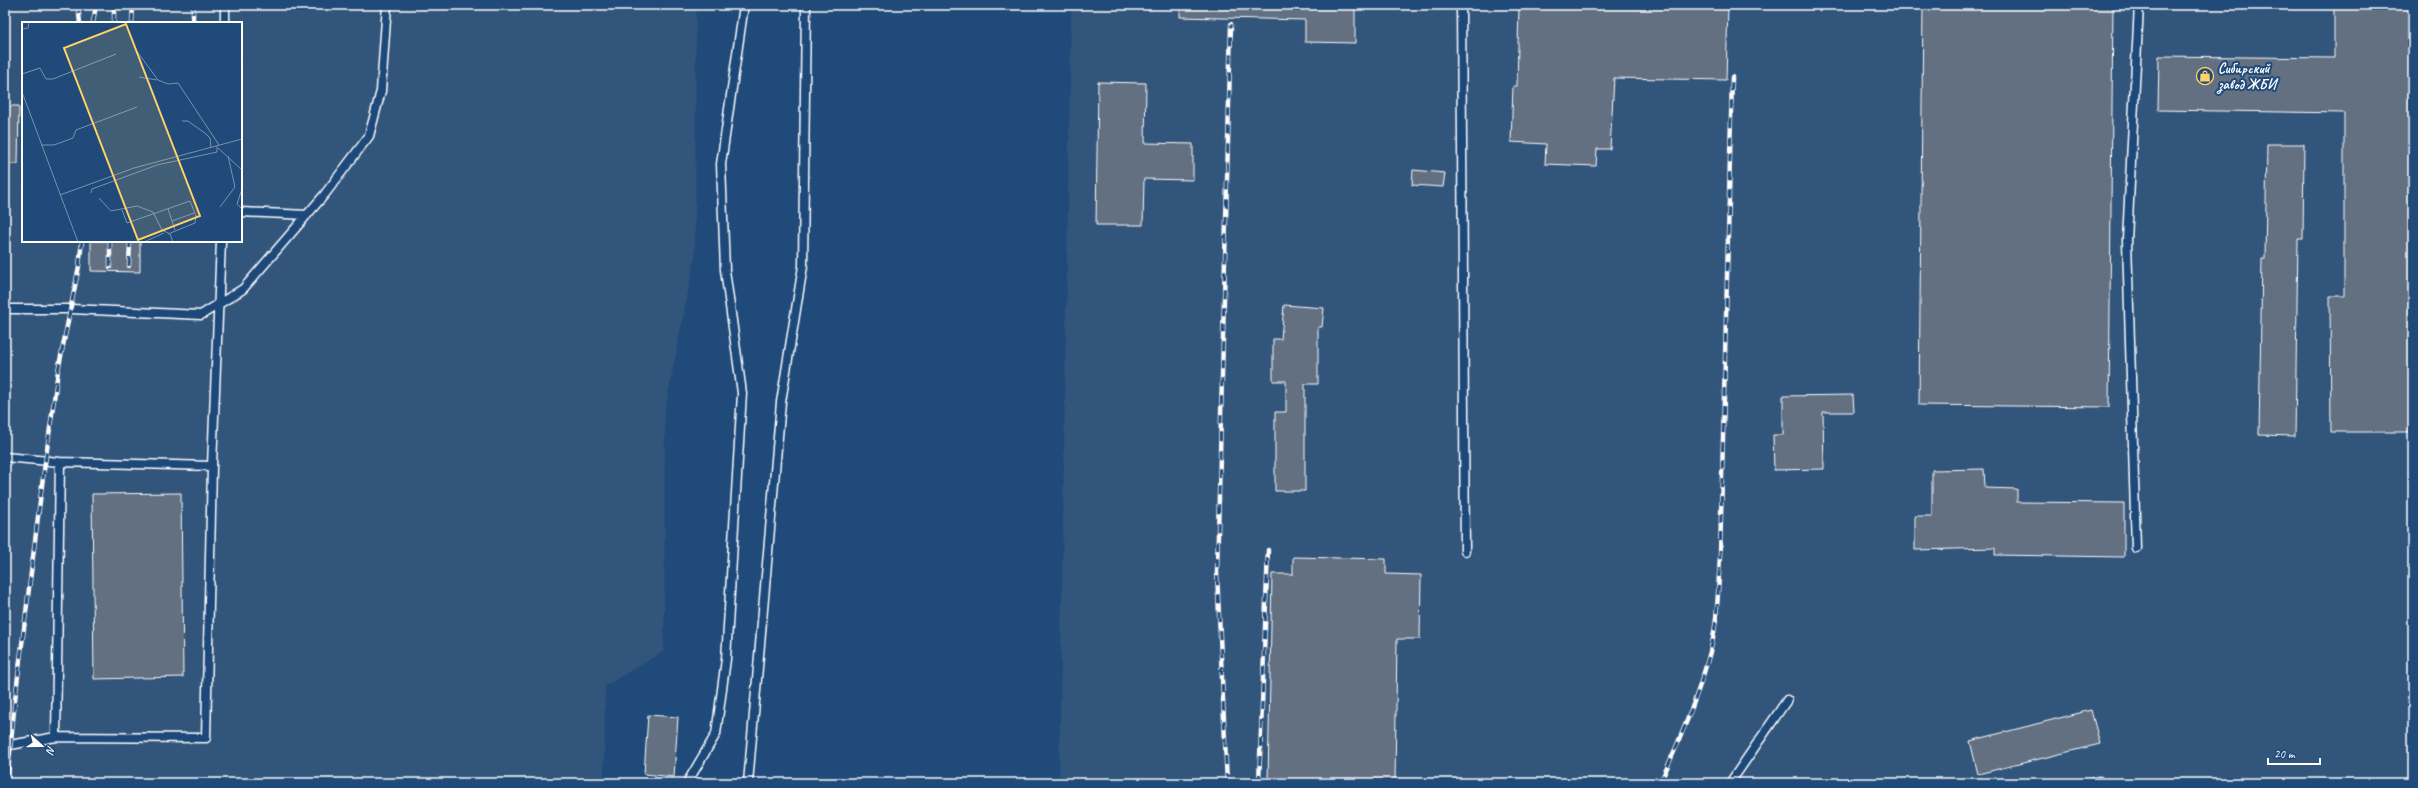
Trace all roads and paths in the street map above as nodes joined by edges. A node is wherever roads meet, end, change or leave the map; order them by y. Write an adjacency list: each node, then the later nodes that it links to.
1 (225, 5): 7 (lane)
2 (387, 5): 9 (lane)
3 (744, 5): 21 (lane)
4 (806, 5): 22 (lane)
5 (1461, 5): 17 (lane)
6 (2139, 5): 16 (lane)
7 (225, 22)
8 (242, 212): 9 (lane)
9 (307, 215): 11 (lane)
10 (221, 242): 11 (lane)
11 (217, 305): 12 (lane); 15 (lane)
12 (5, 309)
13 (5, 456): 14 (lane)
14 (60, 462): 15 (lane); 19 (lane)
15 (212, 466): 19 (lane)
16 (2136, 548)
17 (1465, 552)
18 (1787, 700): 23 (lane)
19 (56, 738): 20 (lane)
20 (5, 744)
21 (687, 783)
22 (748, 783)
23 (1730, 783)

